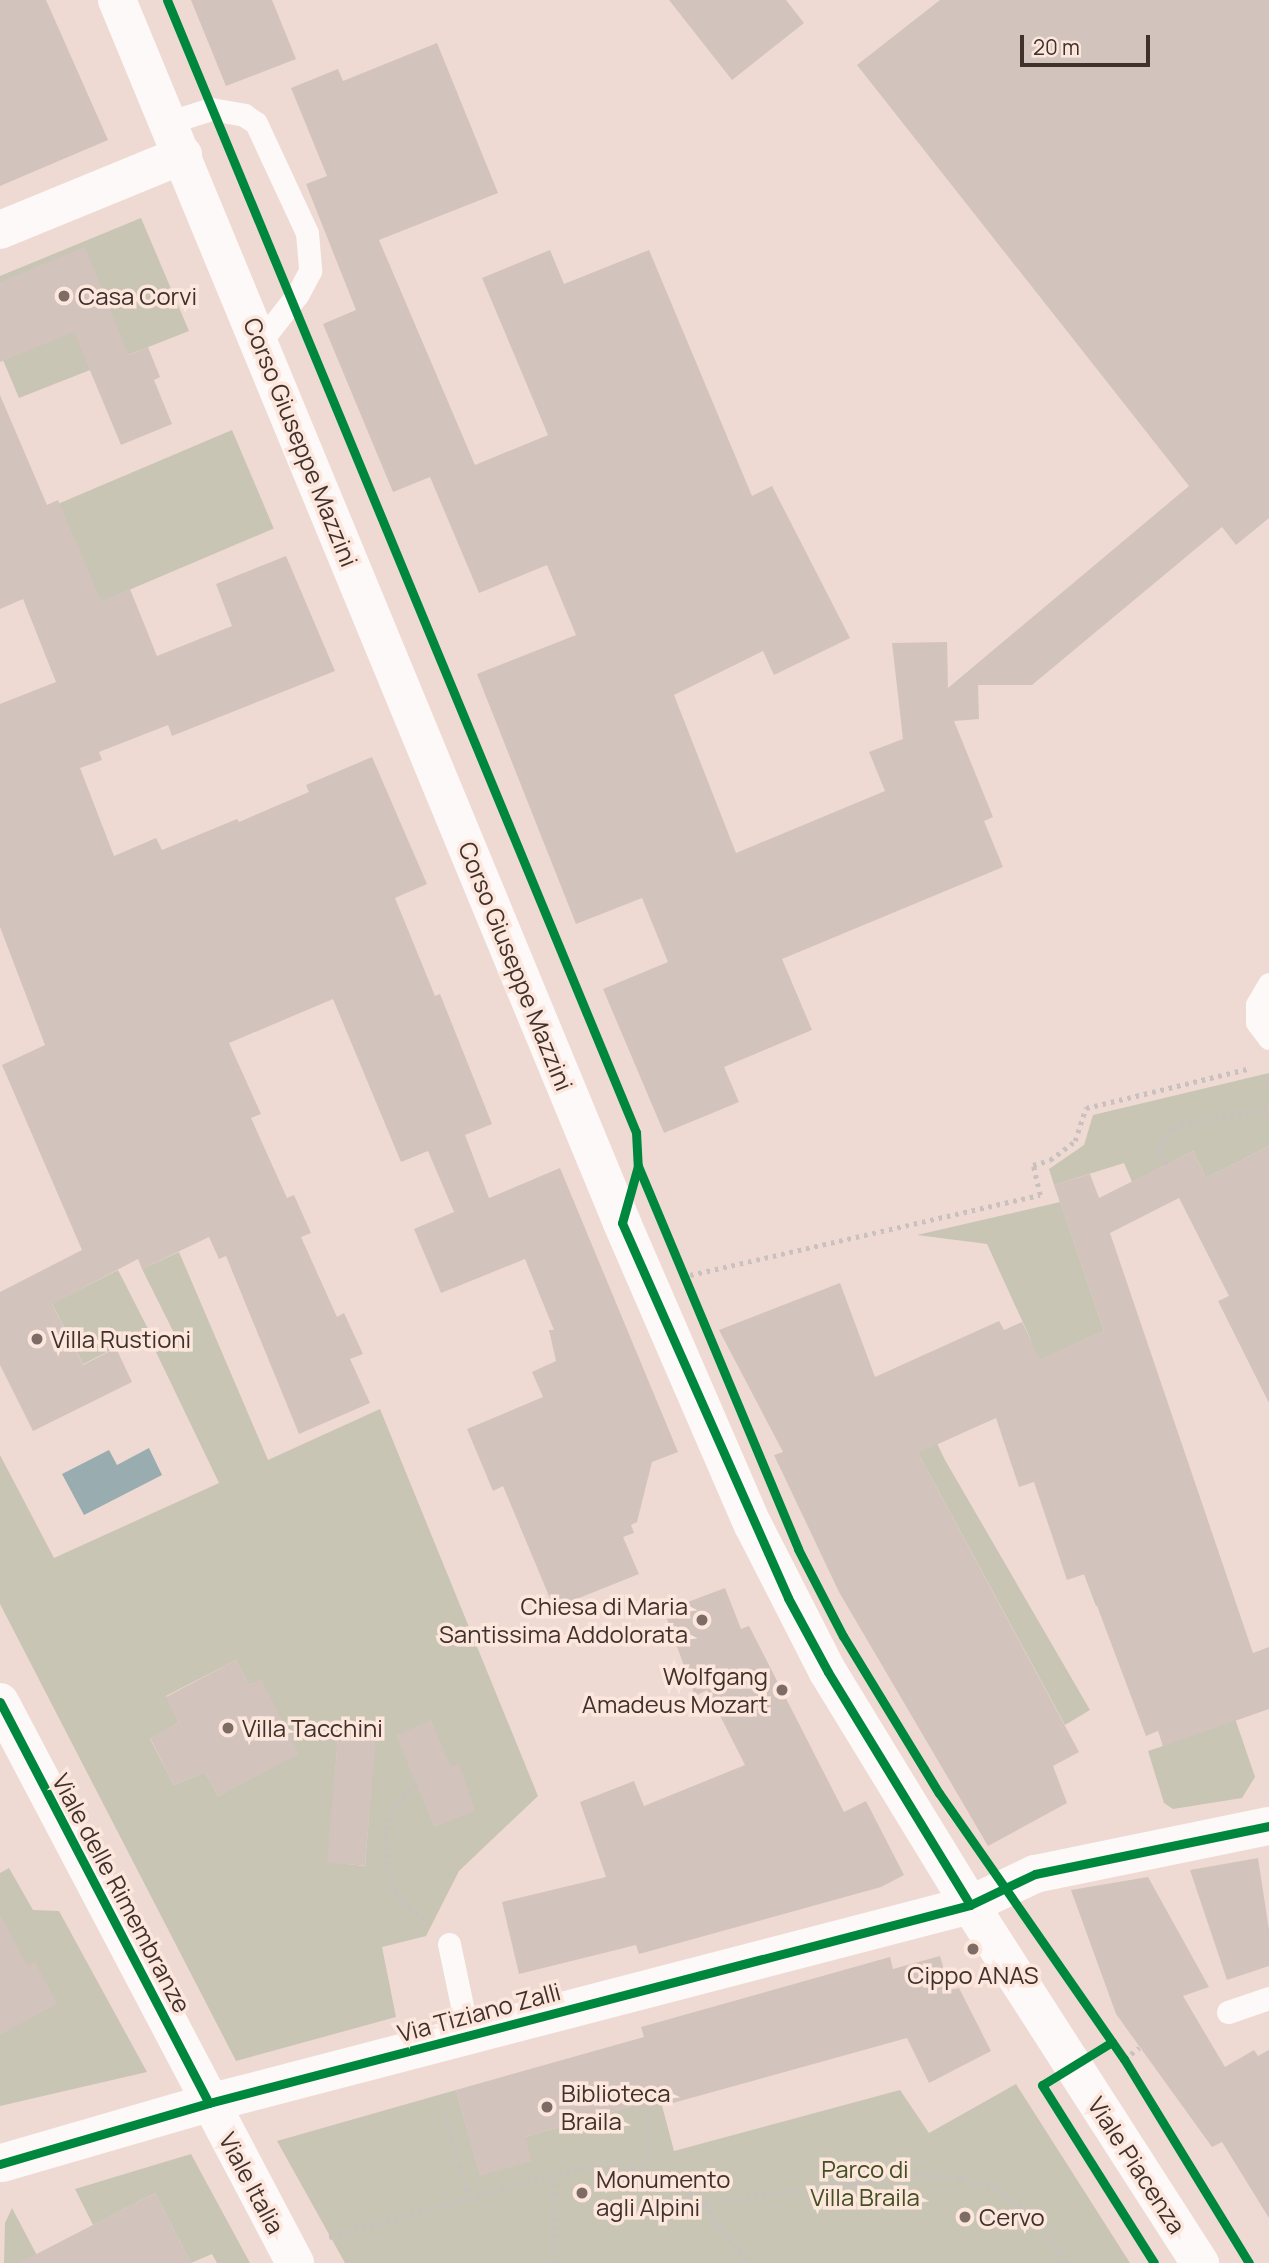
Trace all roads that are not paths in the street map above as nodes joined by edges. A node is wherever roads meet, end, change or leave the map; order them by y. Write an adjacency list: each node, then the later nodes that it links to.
1 (117, 0): 2 (street, Corso Giuseppe Mazzini)
2 (177, 139): 3 (street); 4 (street, Corso Giuseppe Mazzini); 4 (lane)
3 (0, 230)
4 (260, 342): 9 (street, Corso Giuseppe Mazzini)
5 (1269, 984): 6 (lane)
6 (1269, 1038)
7 (0, 1702): 15 (street, Viale delle Rimembranze)
8 (1269, 1826): 9 (street, Via Tiziano Zalli)
9 (970, 1905): 13 (street, Via Tiziano Zalli); 14 (street, Corso Giuseppe Mazzini)
10 (449, 1944): 13 (lane)
11 (1269, 1998): 12 (lane)
12 (1228, 2012)
13 (468, 2034): 15 (street, Via Tiziano Zalli)
14 (1074, 2067): 18 (street, Viale Piacenza)
15 (209, 2103): 16 (street, Via Tiziano Zalli); 17 (street, Viale Italia)
16 (1, 2163)
17 (291, 2255)
18 (1200, 2263)

